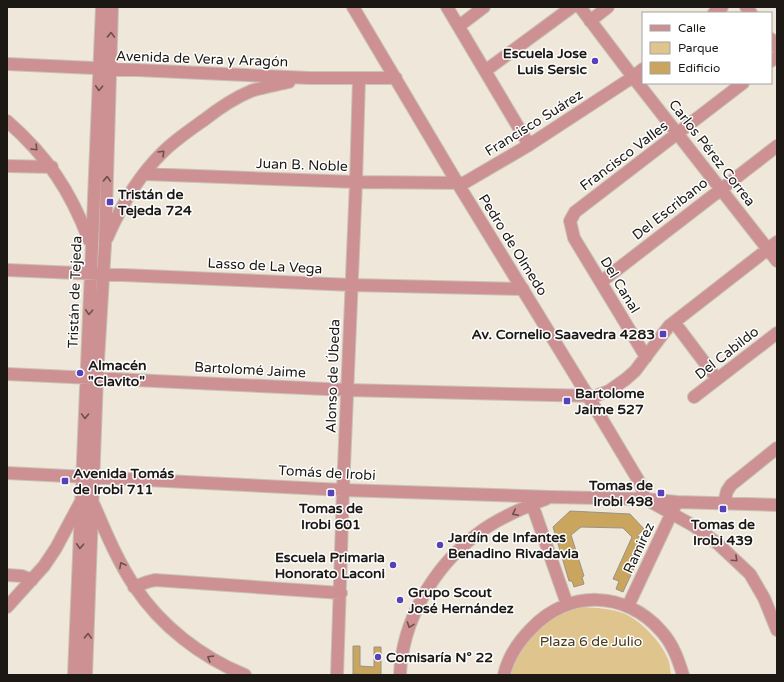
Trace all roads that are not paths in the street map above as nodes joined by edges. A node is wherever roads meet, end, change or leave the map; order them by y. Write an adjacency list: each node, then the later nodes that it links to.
1 (102, 7): 12 (street, Tristán de Tejeda)
2 (112, 7): 12 (street, Tristán de Tejeda, one-way to 2)
3 (353, 7): 18 (street, Pedro de Olmedo)
4 (447, 7): 10 (street)
5 (484, 7): 10 (street)
6 (572, 7): 14 (street)
7 (580, 7): 9 (street, Carlos Pérez Correa)
8 (608, 7): 9 (street)
9 (590, 21): 15 (street, Carlos Pérez Correa)
10 (459, 26): 14 (street)
11 (7, 64): 12 (street, Avenida de Vera y Aragón)
12 (104, 69): 16 (street, Avenida de Vera y Aragón); 31 (street, Tristán de Tejeda, one-way to 12); 33 (street, Tristán de Tejeda, one-way to 33)
13 (642, 70): 15 (street, Francisco Suárez)
14 (485, 71): 22 (street)
15 (633, 77): 21 (street, Carlos Pérez Correa); 22 (street, Francisco Suárez)
16 (309, 78): 17 (street, Avenida de Vera y Aragón); 26 (street, one-way to 16)
17 (359, 78): 18 (street, Avenida de Vera y Aragón); 27 (street, Alonso de Úbeda)
18 (396, 78): 28 (street, Pedro de Olmedo)
19 (742, 84): 21 (street, Francisco Valles)
20 (7, 121): 25 (street, one-way to 25)
21 (677, 134): 29 (street, Carlos Pérez Correa); 30 (street, Francisco Valles)
22 (528, 145): 28 (street, Francisco Suárez)
23 (777, 146): 29 (street, Del Escribano)
24 (7, 166): 25 (street)
25 (52, 167): 33 (street)
26 (144, 174): 27 (street, Juan B. Noble); 31 (street)
27 (356, 182): 28 (street, Juan B. Noble); 38 (street, Alonso de Úbeda)
28 (458, 184): 39 (street, Pedro de Olmedo)
29 (720, 189): 32 (street, Carlos Pérez Correa); 37 (street, Del Escribano)
30 (571, 228): 37 (street, Del Canal)
31 (105, 244): 36 (street, Tristán de Tejeda)
32 (772, 245): 34 (street, Carlos Pérez Correa); 40 (street, Bartolomé Jaime)
33 (92, 246): 36 (street, Tristán de Tejeda)
34 (777, 261)
35 (7, 270): 36 (street, Lasso de La Vega)
36 (96, 274): 38 (street, Lasso de La Vega); 44 (street, Tristán de Tejeda)
37 (601, 282): 42 (street, Del Canal)
38 (352, 285): 39 (street, Lasso de La Vega); 46 (street, Alonso de Úbeda)
39 (522, 289): 47 (street, Pedro de Olmedo)
40 (674, 322): 42 (street, Bartolomé Jaime); 45 (street)
41 (777, 333): 45 (street, Del Cabildo)
42 (646, 357): 47 (street, Bartolomé Jaime)
43 (7, 374): 44 (street, Bartolomé Jaime)
44 (92, 377): 46 (street, Bartolomé Jaime); 51 (street, Tristán de Tejeda)
45 (717, 379): 48 (street, Del Cabildo)
46 (348, 390): 47 (street, Bartolomé Jaime); 52 (street, Alonso de Úbeda)
47 (588, 396): 54 (street, Pedro de Olmedo)
48 (694, 397)
49 (777, 448): 56 (street)
50 (7, 473): 51 (street, Tomás de Irobi)
51 (88, 476): 52 (street, Tomás de Irobi); 55 (street, Tristán de Tejeda)
52 (343, 490): 53 (street, Tomás de Irobi); 63 (street, Alonso de Úbeda)
53 (551, 497): 54 (street, Tomás de Irobi); 57 (street)
54 (645, 499): 59 (street)
55 (87, 500): 61 (street); 62 (street, one-way to 55); 68 (street, Tristán de Tejeda, one-way to 68); 69 (street, Tristán de Tejeda, one-way to 55)
56 (724, 503): 58 (street); 59 (street)
57 (532, 504): 64 (street); 72 (street, one-way to 72)
58 (777, 505)
59 (674, 507): 65 (street, Ramirez); 67 (street, one-way to 67)
60 (7, 576): 61 (street)
61 (32, 580): 66 (street)
62 (134, 587): 63 (street); 70 (street, one-way to 62)
63 (341, 593): 71 (street, Alonso de Úbeda)
64 (567, 604): 65 (street); 73 (street)
65 (628, 606): 74 (street)
66 (7, 607)
67 (777, 630)
68 (74, 675)
69 (86, 675)
70 (245, 675)
71 (337, 675)
72 (400, 675)
73 (504, 675)
74 (683, 675)

